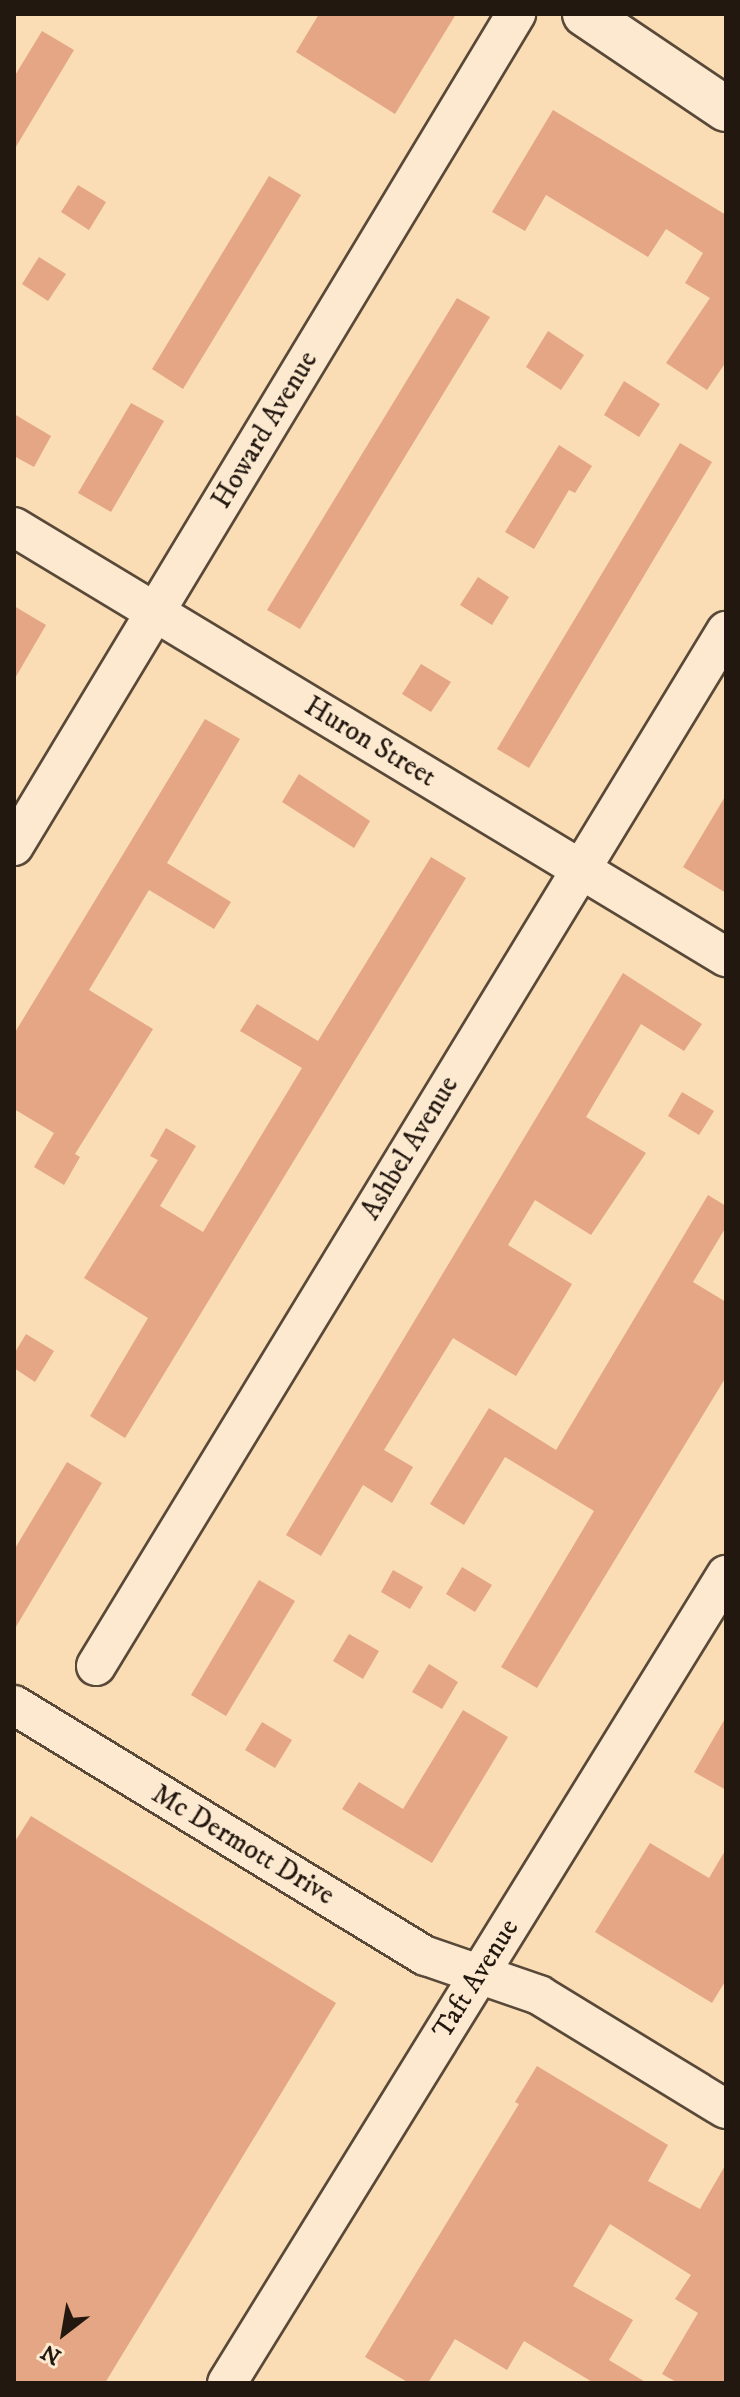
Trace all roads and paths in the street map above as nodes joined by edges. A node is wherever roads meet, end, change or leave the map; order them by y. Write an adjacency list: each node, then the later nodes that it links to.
1 (516, 14): 5 (street, Howard Avenue)
2 (585, 14): 3 (main road)
3 (726, 109)
4 (14, 527): 5 (street, Huron Street)
5 (153, 613): 7 (street, Howard Avenue); 8 (street, Huron Street)
6 (726, 631): 8 (street, Ashbel Avenue)
7 (14, 846)
8 (579, 867): 9 (street, Huron Street); 11 (street, Ashbel Avenue)
9 (726, 957)
10 (726, 1575): 13 (street, Taft Avenue)
11 (96, 1666)
12 (14, 1705): 13 (street, Mc Dermott Drive)
13 (476, 1978): 14 (street, Mc Dermott Drive); 15 (street, Taft Avenue)
14 (726, 2109)
15 (227, 2383)

